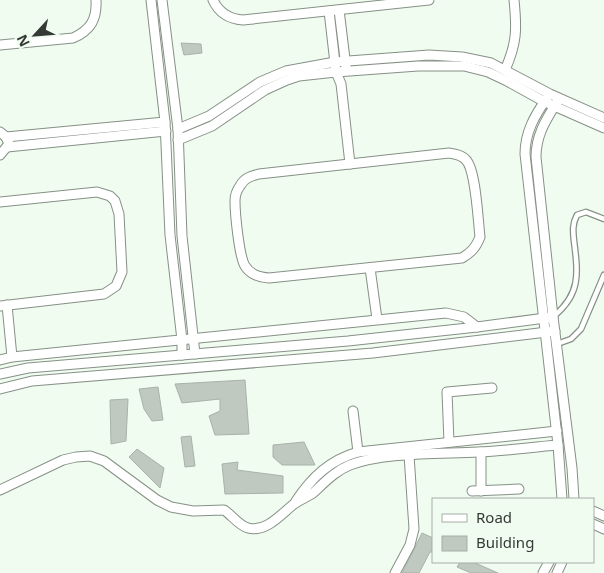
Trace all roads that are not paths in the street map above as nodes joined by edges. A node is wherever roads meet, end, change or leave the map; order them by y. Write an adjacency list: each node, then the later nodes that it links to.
1 (96, 0): 9 (street)
2 (151, 0): 14 (street)
3 (162, 0): 13 (street)
4 (213, 0): 8 (street)
5 (429, 0): 7 (street)
6 (514, 0): 12 (street)
7 (339, 10): 8 (street); 10 (street)
8 (329, 11): 11 (street)
9 (0, 45)
10 (345, 61): 11 (street); 12 (street)
11 (339, 68): 15 (street); 21 (street); 23 (street); 28 (street)
12 (505, 70): 15 (street)
13 (172, 84): 14 (street); 21 (street)
14 (161, 85): 19 (street)
15 (547, 98): 16 (street); 17 (street); 27 (street)
16 (560, 98): 17 (street); 18 (street)
17 (554, 106): 20 (street); 26 (street)
18 (604, 118)
19 (165, 127): 22 (street); 24 (street); 29 (street)
20 (604, 128)
21 (178, 129): 23 (street)
22 (3, 135): 24 (street)
23 (178, 140): 30 (street)
24 (7, 147): 25 (street)
25 (0, 155)
26 (536, 157): 27 (street); 36 (street)
27 (526, 158): 38 (street)
28 (350, 164): 33 (street); 33 (street)
29 (168, 170): 30 (street); 43 (street)
30 (179, 170): 42 (street)
31 (0, 202): 35 (street)
32 (604, 219): 36 (lane)
33 (370, 268): 37 (street)
34 (604, 275): 44 (lane)
35 (3, 305): 47 (street)
36 (553, 317): 38 (street); 40 (street)
37 (377, 319): 39 (street); 42 (street)
38 (543, 319): 39 (street); 41 (street)
39 (477, 327): 45 (street)
40 (555, 332): 41 (street); 44 (street)
41 (545, 333): 51 (street); 53 (street)
42 (195, 338): 43 (street); 45 (street)
43 (182, 340): 46 (street); 47 (street)
44 (557, 344): 62 (street)
45 (195, 354): 46 (street)
46 (182, 355): 49 (street)
47 (12, 357): 48 (street)
48 (0, 360)
49 (0, 374)
50 (492, 388): 54 (street)
51 (0, 389)
52 (353, 411): 56 (street)
53 (557, 431): 54 (street); 55 (street)
54 (449, 442): 56 (street)
55 (558, 445): 57 (street); 61 (street)
56 (358, 452): 63 (street)
57 (482, 452): 58 (street); 59 (street)
58 (409, 455): 63 (street); 64 (street)
59 (519, 489)
60 (0, 490): 63 (street)
61 (564, 498)
62 (574, 498)
63 (294, 504)
64 (395, 573)

